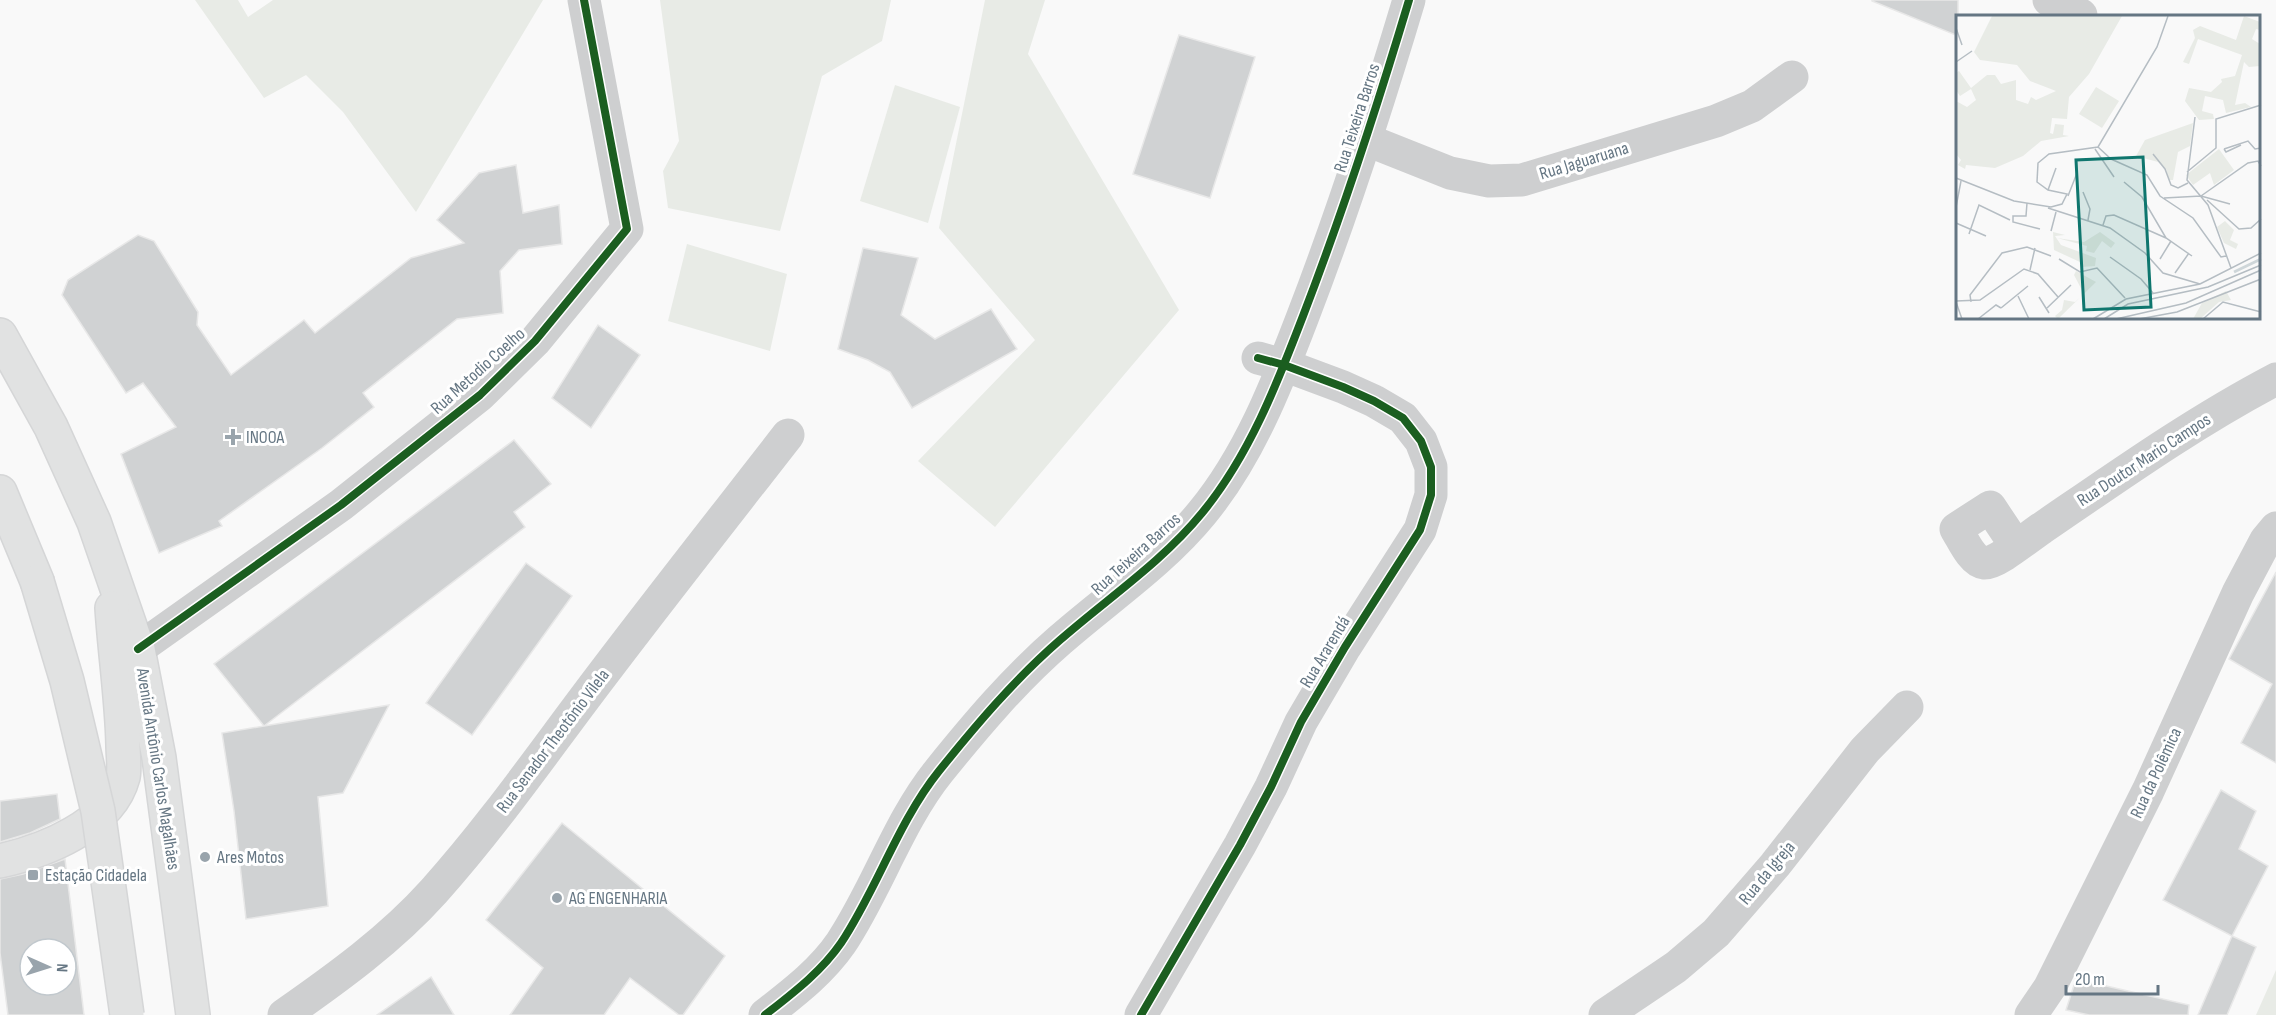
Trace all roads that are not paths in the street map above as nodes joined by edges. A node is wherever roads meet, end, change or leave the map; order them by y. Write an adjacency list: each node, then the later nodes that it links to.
1 (584, 0): 15 (street, Rua Metodio Coelho)
2 (1409, 0): 6 (street, Rua Teixeira Barros)
3 (2049, 0): 4 (street)
4 (2081, 15)
5 (1792, 77): 6 (street, Rua Jaguaruana)
6 (1367, 140): 8 (street, Rua Teixeira Barros)
7 (0, 335): 14 (main road, Avenida Antônio Carlos Magalhães)
8 (1271, 361): 21 (street, Rua Teixeira Barros); 22 (street, Rua Ararendá)
9 (2276, 379): 13 (street, Rua Doutor Mario Campos)
10 (788, 435): 20 (street, Rua Senador Theotônio Vilela)
11 (0, 492): 18 (main road, bridge)
12 (2276, 528): 24 (street, Rua da Polêmica)
13 (2016, 546)
14 (111, 568): 15 (main road, Avenida Antônio Carlos Magalhães); 17 (main road)
15 (138, 649): 19 (main road, Avenida Antônio Carlos Magalhães)
16 (1907, 707): 23 (street, Rua da Igreja)
17 (0, 861)
18 (127, 1015)
19 (193, 1015)
20 (284, 1015)
21 (765, 1015)
22 (1141, 1015)
23 (1605, 1015)
24 (2031, 1015)

